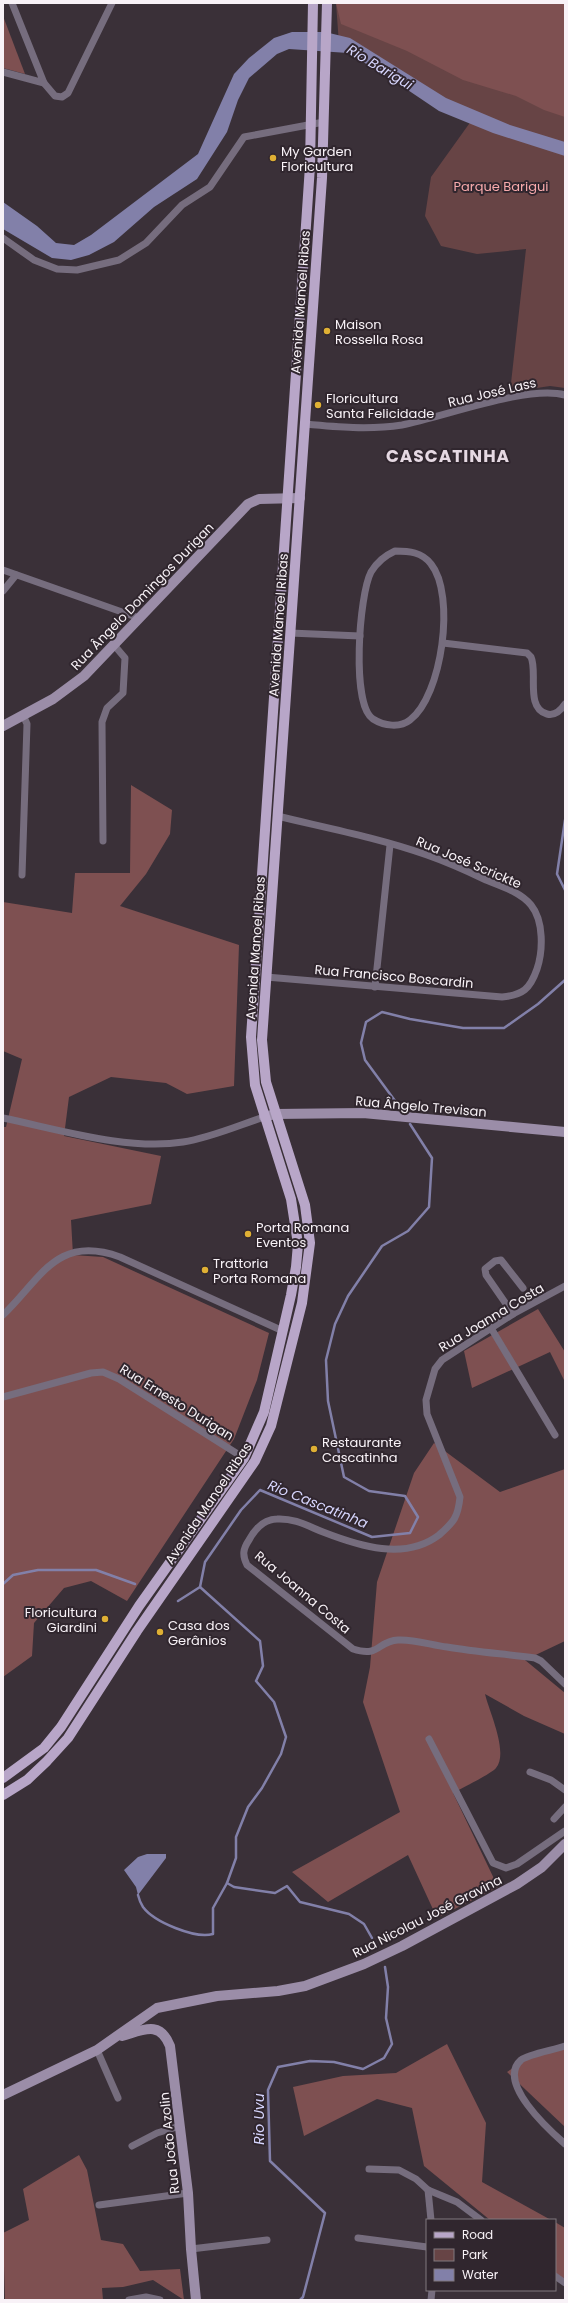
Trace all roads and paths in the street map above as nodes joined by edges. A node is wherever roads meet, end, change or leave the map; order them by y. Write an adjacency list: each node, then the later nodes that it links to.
1 (12, 3): 6 (street)
2 (112, 3): 6 (street)
3 (313, 3): 8 (main road, Avenida Manoel Ribas)
4 (327, 3): 7 (main road, Avenida Manoel Ribas)
5 (3, 72): 6 (street)
6 (41, 83)
7 (324, 122): 8 (street); 9 (main road, Avenida Manoel Ribas)
8 (312, 124): 9 (main road); 10 (street); 13 (main road, Avenida Manoel Ribas)
9 (323, 156): 12 (main road, Avenida Manoel Ribas)
10 (3, 238)
11 (565, 395): 12 (street, Rua José Lass)
12 (305, 424): 14 (main road, Avenida Manoel Ribas)
13 (287, 497): 14 (street, Rua Ângelo Domingos Durigan); 18 (main road, Avenida Manoel Ribas); 19 (street, Rua Ângelo Domingos Durigan)
14 (300, 498): 20 (main road, Avenida Manoel Ribas)
15 (3, 570): 16 (street)
16 (16, 575): 17 (street); 19 (street)
17 (3, 591)
18 (280, 598): 20 (main road); 24 (main road, Avenida Manoel Ribas)
19 (139, 618): 23 (street, Rua Ângelo Domingos Durigan)
20 (290, 633): 21 (street); 25 (main road, Avenida Manoel Ribas)
21 (360, 636): 22 (street); 22 (street)
22 (443, 643): 26 (street)
23 (114, 645): 27 (street, Rua Ângelo Domingos Durigan); 33 (street)
24 (277, 648): 25 (main road); 29 (main road, Avenida Manoel Ribas)
25 (287, 683): 30 (main road, Avenida Manoel Ribas)
26 (565, 704)
27 (23, 715): 28 (street, Rua Ângelo Domingos Durigan); 35 (street)
28 (3, 726)
29 (267, 794): 30 (main road); 31 (main road, Avenida Manoel Ribas)
30 (277, 816): 32 (main road, Avenida Manoel Ribas); 34 (street, Rua José Scrickte)
31 (265, 823): 32 (main road); 36 (main road, Avenida Manoel Ribas)
32 (276, 838): 37 (main road, Avenida Manoel Ribas)
33 (103, 841)
34 (390, 844): 38 (street); 40 (street, Rua José Scrickte)
35 (22, 875)
36 (256, 945): 37 (main road); 39 (main road, Avenida Manoel Ribas)
37 (266, 977): 38 (street, Rua Francisco Boscardin); 41 (main road, Avenida Manoel Ribas)
38 (376, 987): 40 (street, Rua Francisco Boscardin)
39 (253, 993): 41 (main road); 43 (main road, Avenida Manoel Ribas)
40 (520, 994)
41 (263, 1024): 42 (main road, Avenida Manoel Ribas)
42 (275, 1114): 43 (street, Rua Ângelo Trevisan); 45 (street, Rua Ângelo Trevisan); 52 (main road, Avenida Manoel Ribas)
43 (264, 1117): 44 (street); 51 (main road, Avenida Manoel Ribas)
44 (3, 1118)
45 (565, 1132)
46 (565, 1286): 48 (street, Rua Joanna Costa)
47 (523, 1288): 48 (street)
48 (512, 1314): 50 (street, Rua Joanna Costa)
49 (3, 1315): 51 (street)
50 (491, 1328): 54 (street); 61 (street, Rua Joanna Costa)
51 (283, 1331): 52 (main road); 55 (main road, Avenida Manoel Ribas)
52 (289, 1358): 56 (main road, Avenida Manoel Ribas)
53 (3, 1397): 55 (street, Rua Ernesto Durigan)
54 (555, 1435)
55 (244, 1458): 56 (main road); 57 (main road, Avenida Manoel Ribas)
56 (255, 1461): 58 (main road, Avenida Manoel Ribas)
57 (139, 1606): 58 (main road); 59 (main road, Avenida Manoel Ribas)
58 (145, 1618): 60 (main road, Avenida Manoel Ribas)
59 (128, 1622): 60 (main road); 64 (main road, Avenida Manoel Ribas)
60 (137, 1630): 66 (main road, Avenida Manoel Ribas)
61 (565, 1684)
62 (429, 1739): 69 (street)
63 (530, 1772): 65 (street)
64 (3, 1778)
65 (565, 1790)
66 (3, 1795)
67 (565, 1807): 68 (street)
68 (554, 1819)
69 (565, 1831)
70 (565, 1844): 71 (street, Rua Nicolau José Gravina)
71 (117, 2038): 73 (street, Rua Nicolau José Gravina); 76 (street, Rua João Azolin)
72 (565, 2046): 77 (street)
73 (97, 2050): 74 (street, Rua Nicolau José Gravina); 75 (street)
74 (3, 2095)
75 (118, 2098)
76 (180, 2126): 78 (street); 81 (street, Rua João Azolin)
77 (565, 2144)
78 (132, 2146)
79 (369, 2169): 80 (street)
80 (428, 2190): 83 (street); 84 (street)
81 (188, 2193): 82 (street); 88 (street, Rua João Azolin)
82 (99, 2204)
83 (431, 2219)
84 (480, 2219)
85 (358, 2238): 87 (street)
86 (267, 2240): 88 (street)
87 (426, 2247)
88 (191, 2249): 93 (street, Rua João Azolin)
89 (556, 2277): 90 (street)
90 (565, 2283)
91 (129, 2300): 92 (street)
92 (160, 2300)
93 (196, 2300)

